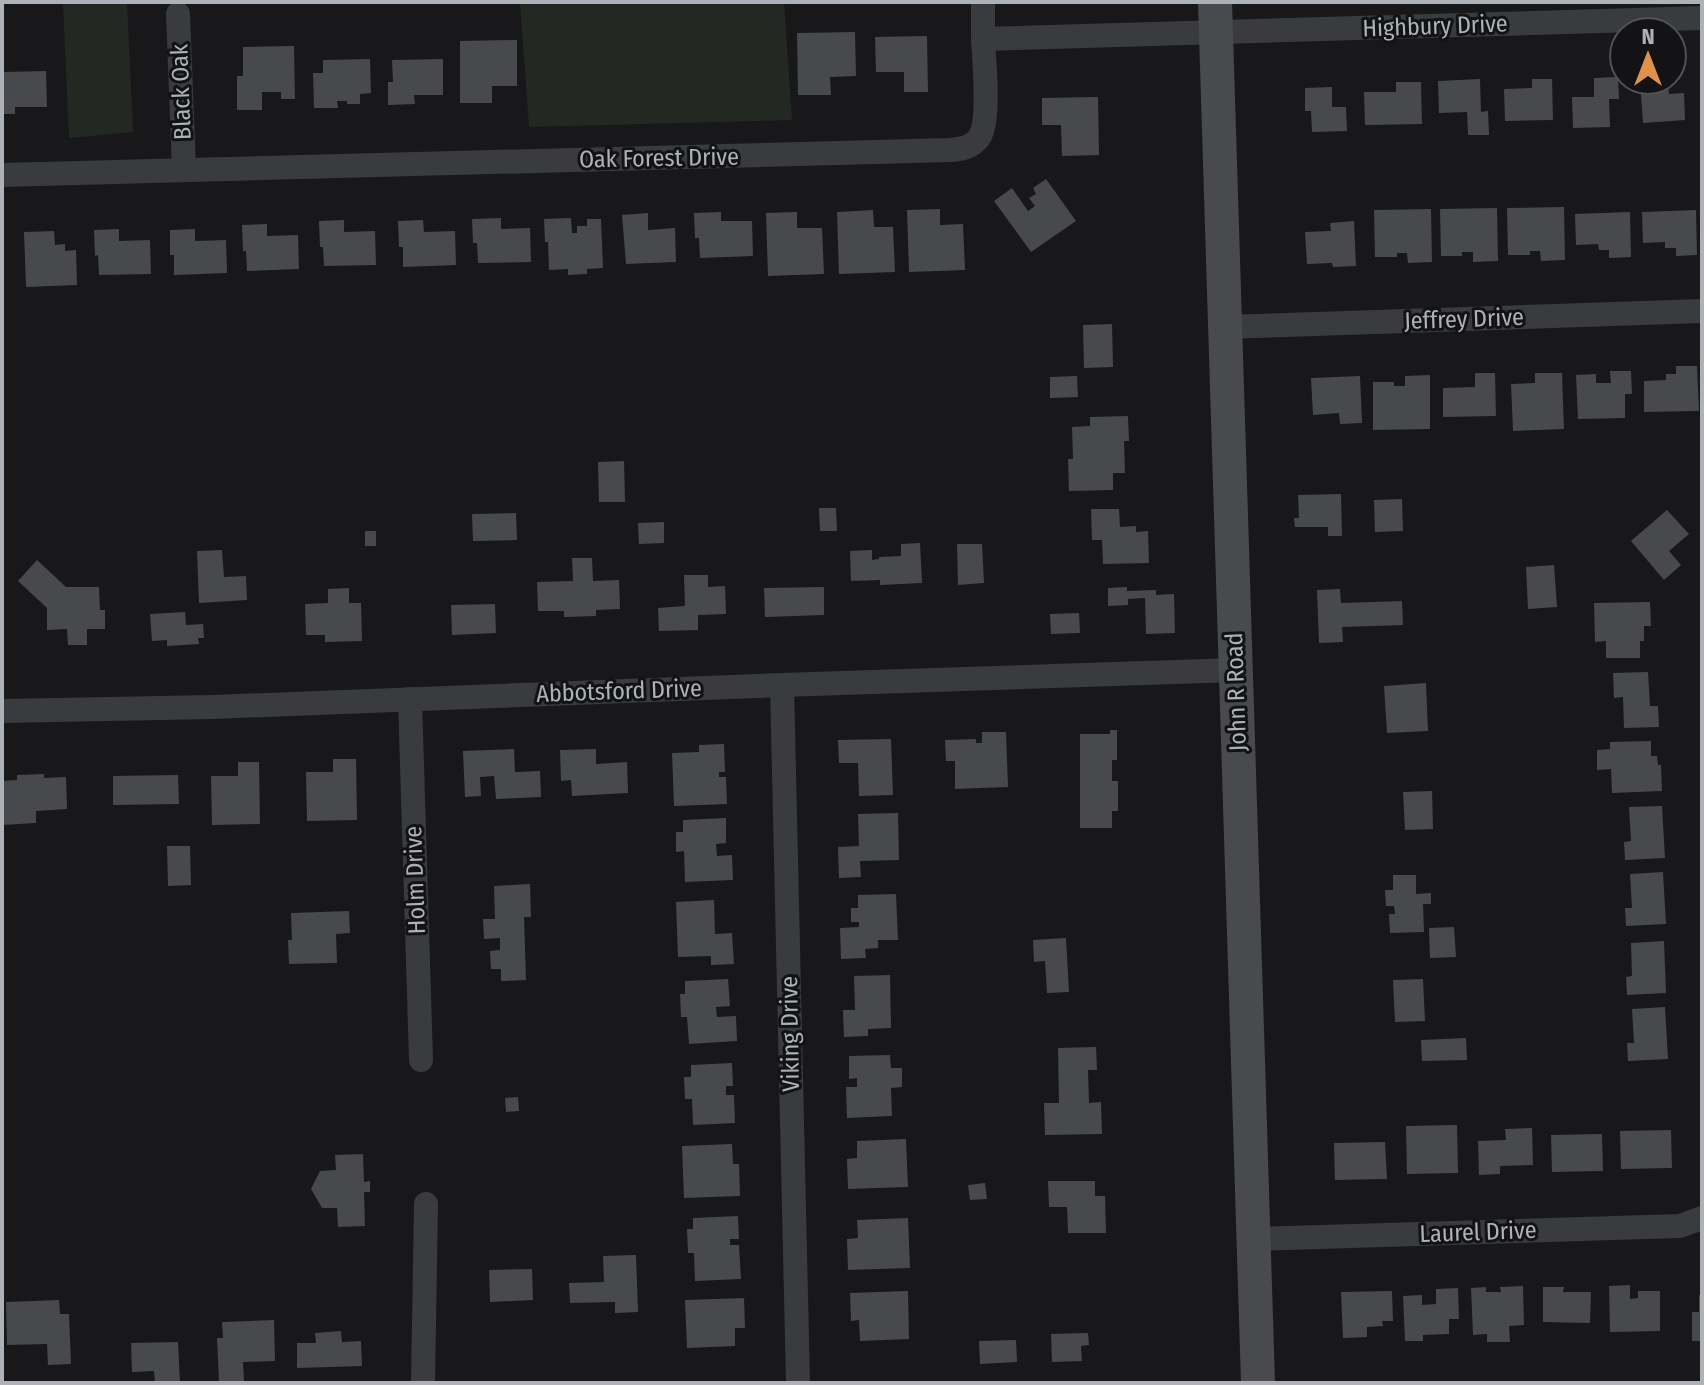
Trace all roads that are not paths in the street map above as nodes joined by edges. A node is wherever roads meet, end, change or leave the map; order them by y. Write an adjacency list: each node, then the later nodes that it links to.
1 (983, 2): 5 (street, Oak Forest Drive)
2 (178, 14): 6 (street, Black Oak)
3 (1215, 18): 4 (street, Highbury Drive); 5 (street); 9 (main road, John R Road)
4 (1702, 18)
5 (983, 39): 6 (street, Oak Forest Drive)
6 (184, 169): 7 (street, Oak Forest Drive)
7 (2, 175)
8 (1702, 311): 9 (street, Jeffrey Drive)
9 (1225, 327): 10 (main road, John R Road)
10 (1236, 670): 11 (street, Abbotsford Drive); 17 (main road, John R Road)
11 (782, 685): 12 (street, Abbotsford Drive); 19 (street, Viking Drive)
12 (410, 699): 13 (street, Abbotsford Drive); 14 (street, Holm Drive)
13 (2, 711)
14 (421, 1060)
15 (426, 1204): 18 (street)
16 (1702, 1218): 17 (street, Laurel Drive)
17 (1253, 1239): 20 (main road, John R Road)
18 (423, 1383)
19 (798, 1383)
20 (1258, 1383)

